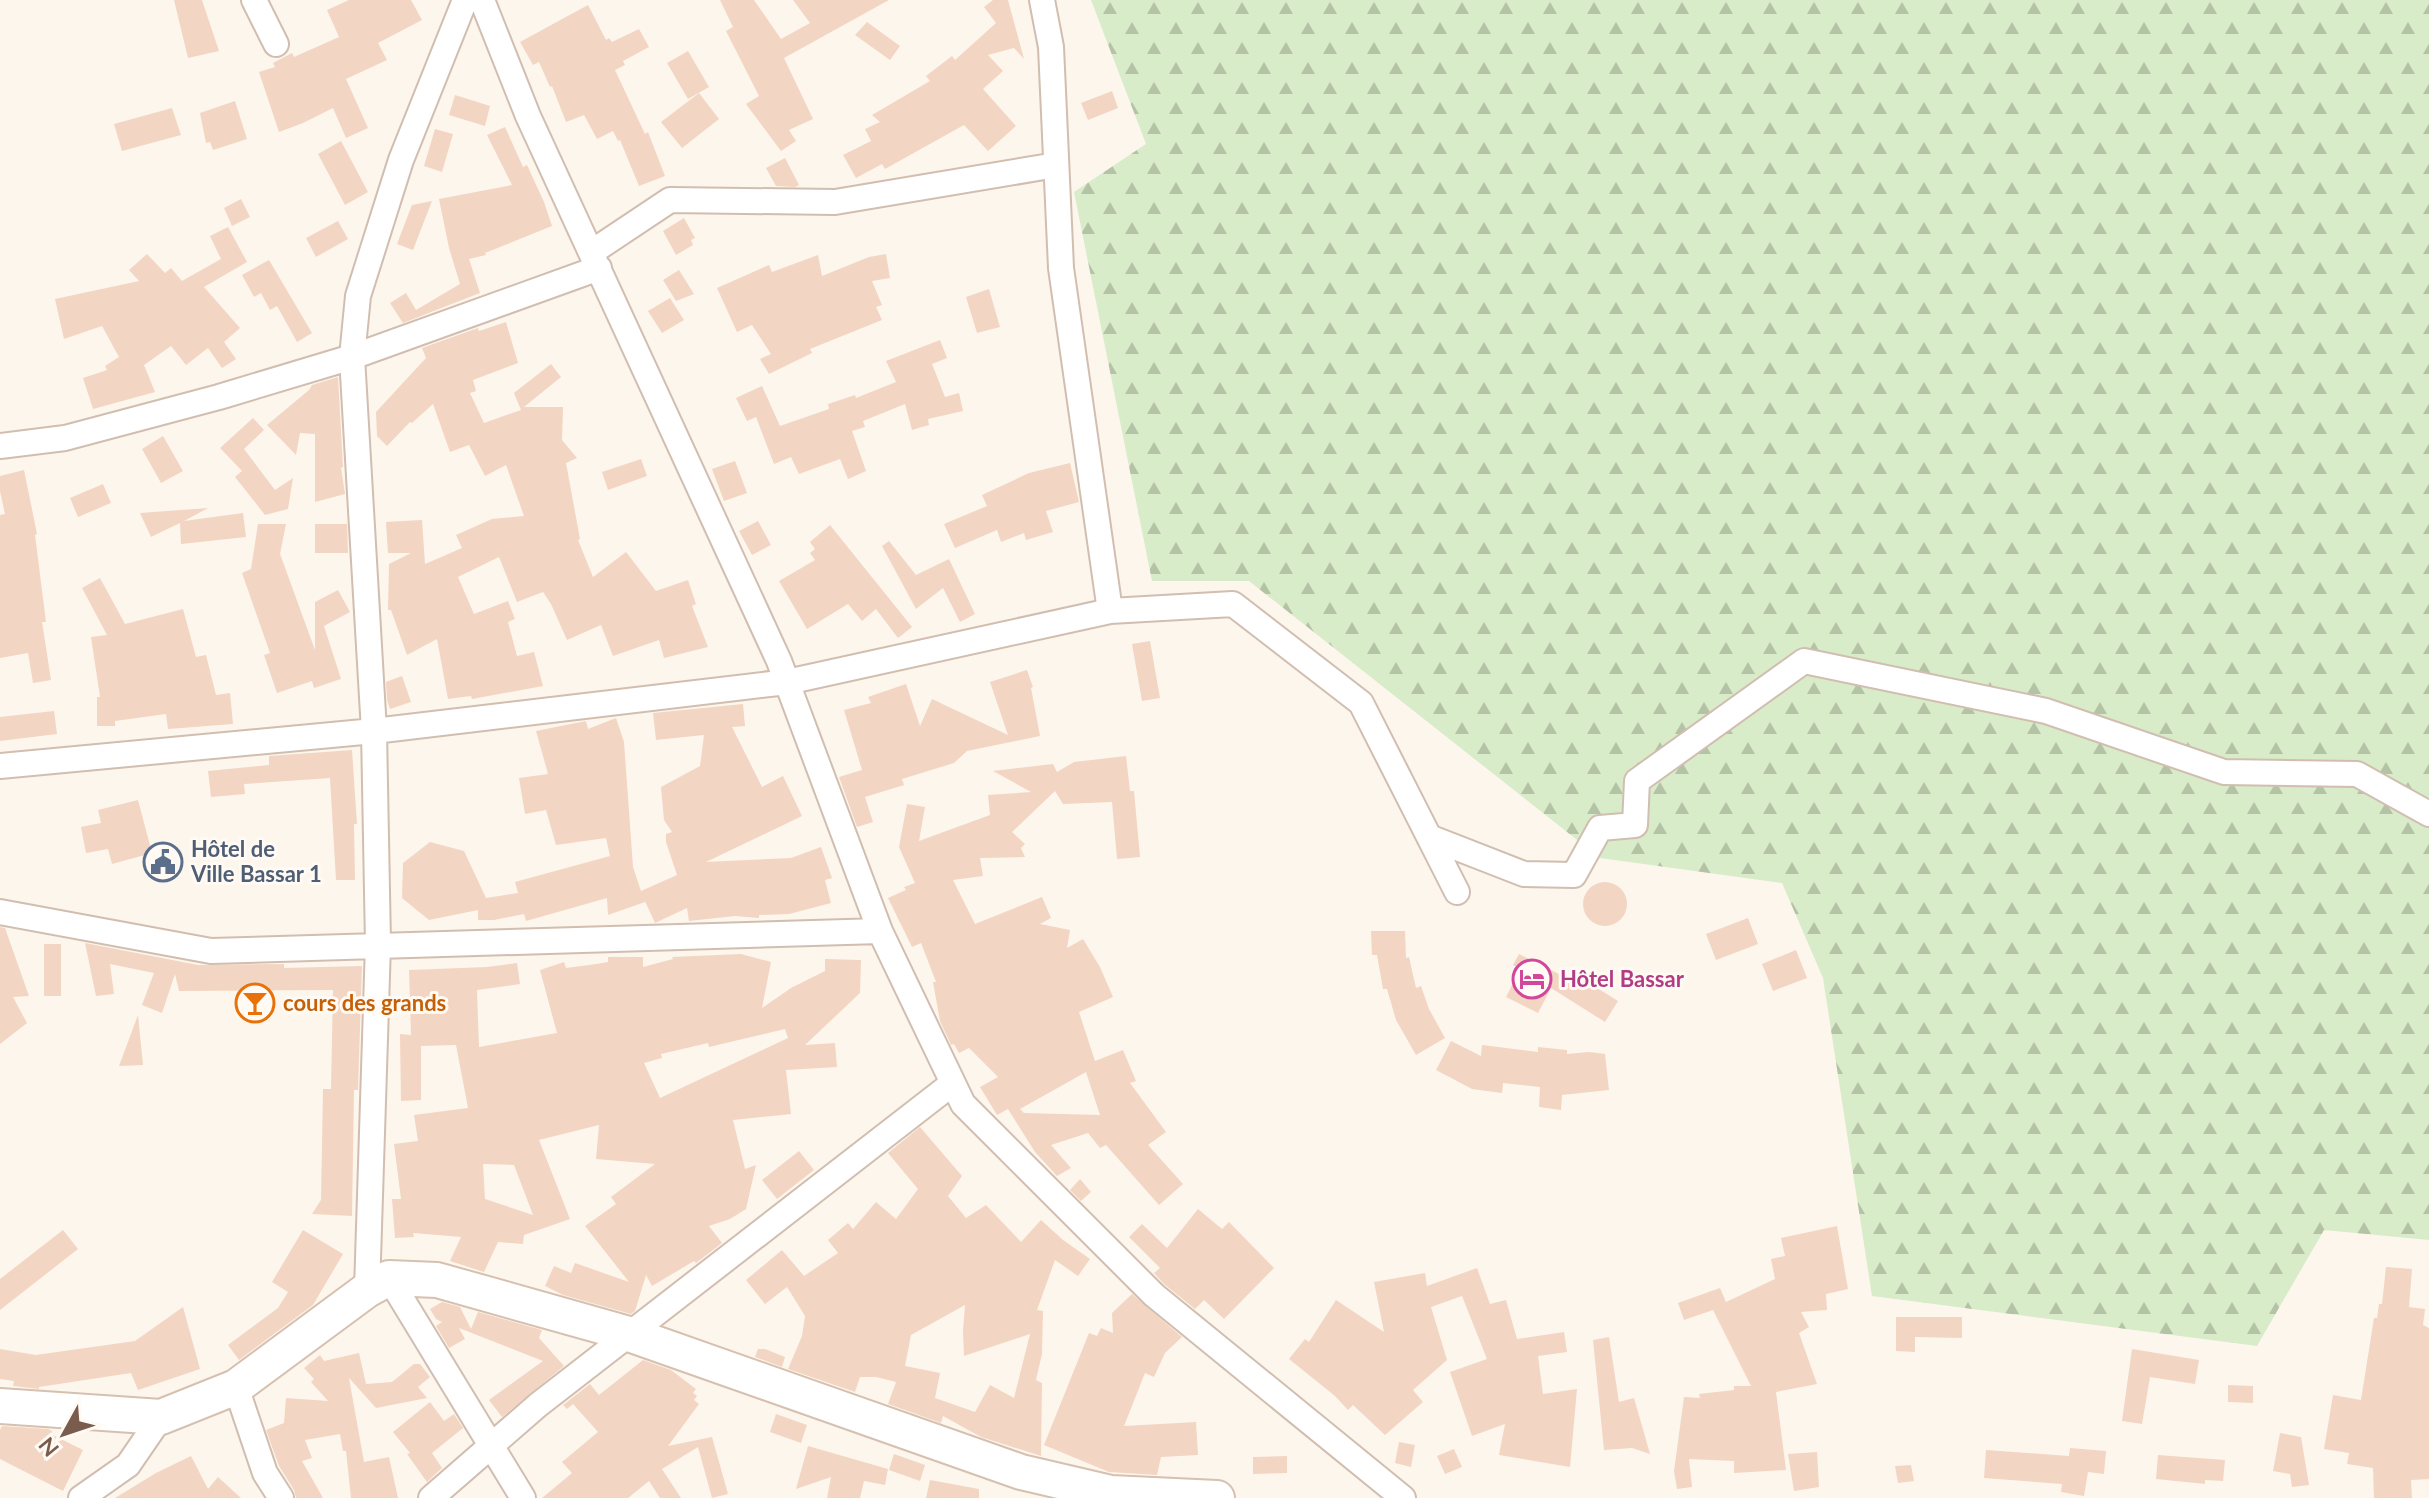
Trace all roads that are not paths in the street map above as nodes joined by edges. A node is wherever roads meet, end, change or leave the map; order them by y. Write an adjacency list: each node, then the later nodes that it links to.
1 (254, 0): 5 (street)
2 (465, 0): 8 (street)
3 (482, 0): 7 (street)
4 (1042, 0): 6 (street)
5 (276, 44)
6 (1056, 165): 7 (street); 10 (street)
7 (595, 260): 8 (street); 11 (street)
8 (352, 357): 9 (street); 12 (street)
9 (0, 446)
10 (1110, 611): 11 (street); 15 (street)
11 (787, 682): 12 (street); 18 (street)
12 (374, 731): 13 (street); 19 (street)
13 (0, 766)
14 (2429, 814): 15 (street)
15 (1429, 837): 16 (street)
16 (1457, 892)
17 (0, 912): 19 (street)
18 (880, 931): 19 (street); 20 (street)
19 (378, 944): 21 (street)
20 (953, 1083): 22 (street); 33 (street)
21 (378, 1284): 22 (street); 23 (street); 26 (street)
22 (629, 1334): 26 (street); 27 (street)
23 (236, 1387): 25 (street); 29 (street)
24 (0, 1406): 25 (street)
25 (161, 1417): 28 (street)
26 (492, 1445): 30 (street); 31 (street)
27 (1110, 1496): 32 (street)
28 (81, 1498)
29 (281, 1498)
30 (431, 1498)
31 (523, 1498)
32 (1217, 1498)
33 (1403, 1498)

